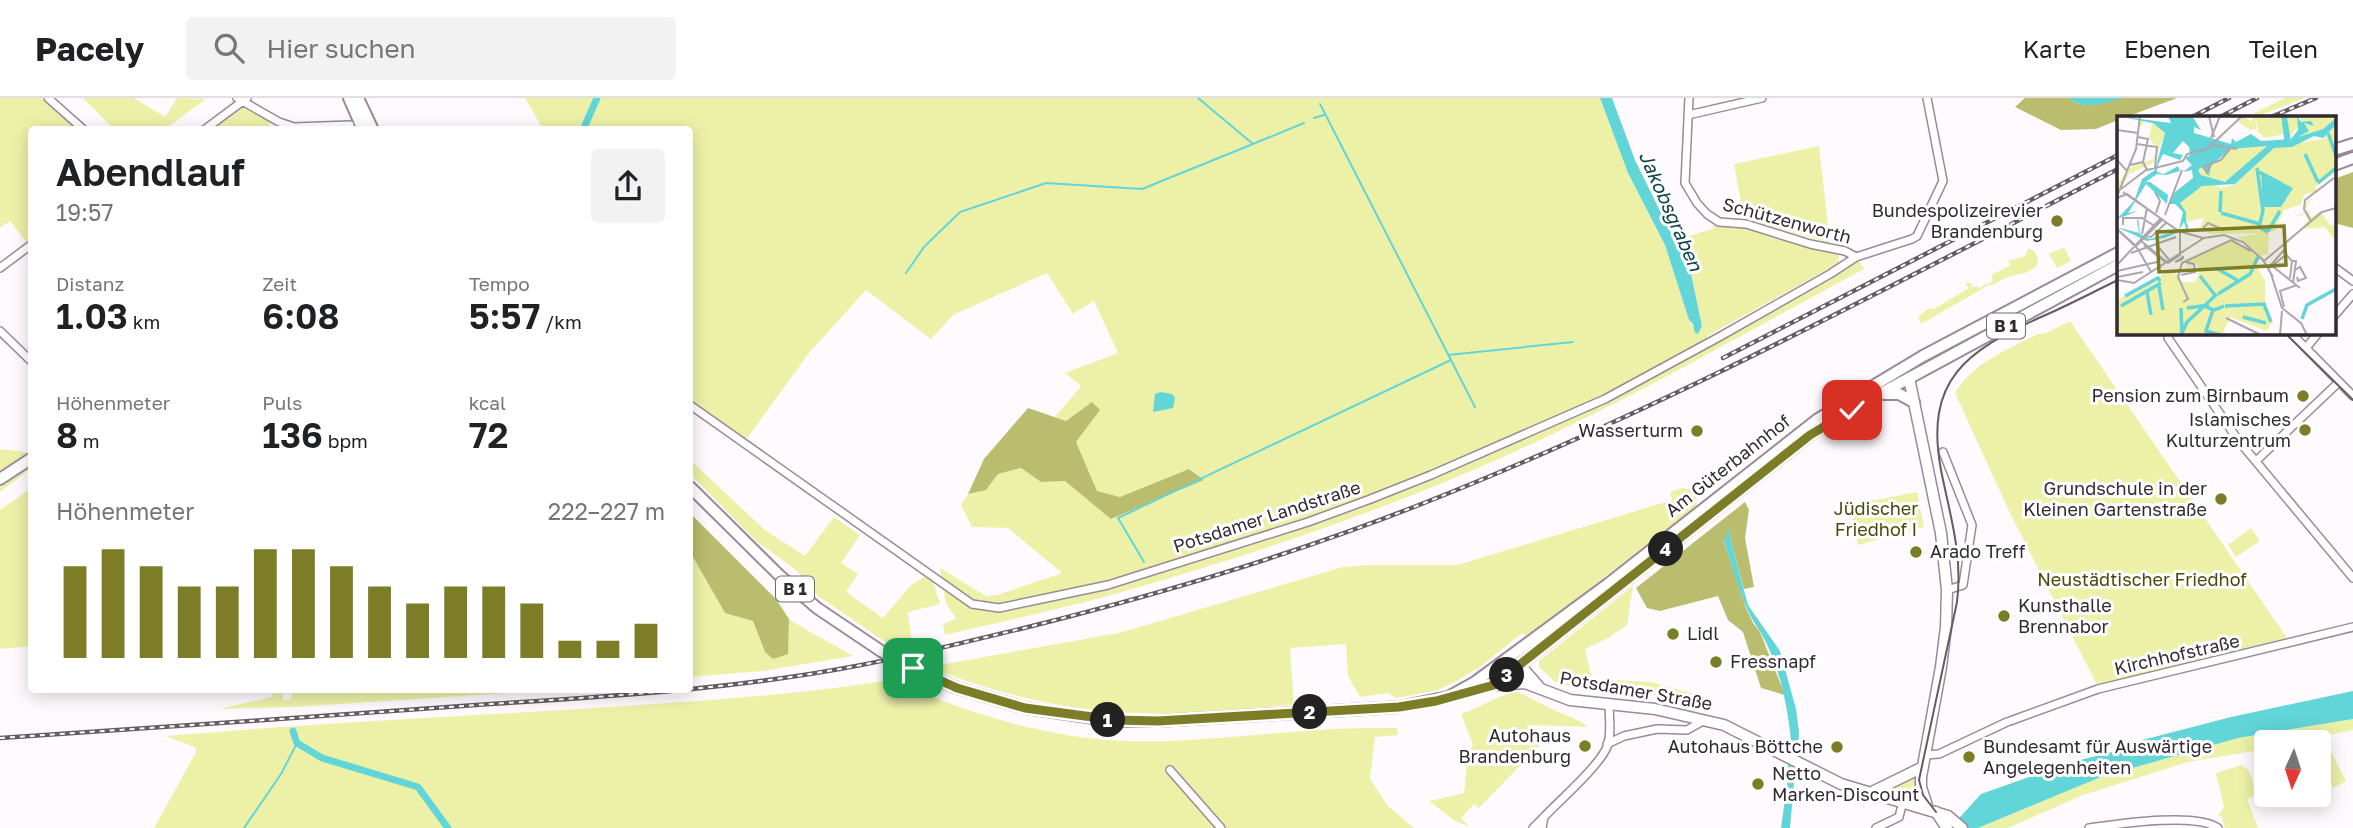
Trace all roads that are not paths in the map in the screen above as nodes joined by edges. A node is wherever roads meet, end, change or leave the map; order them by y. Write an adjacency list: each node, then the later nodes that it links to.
1 (48, 98): 10 (street)
2 (349, 98): 14 (main road)
3 (358, 98): 15 (main road)
4 (1689, 98): 8 (street, Schützenworth)
5 (1762, 98): 8 (street)
6 (1927, 98): 22 (street, Potsdamer Landstraße)
7 (243, 99): 11 (street); 12 (street)
8 (1688, 115): 22 (street, Schützenworth)
9 (350, 125): 13 (street)
10 (80, 126)
11 (215, 126)
12 (277, 126)
13 (334, 126)
14 (361, 126)
15 (371, 126)
16 (2353, 144): 17 (main road)
17 (2336, 149)
18 (2353, 158): 19 (main road)
19 (2336, 164)
20 (28, 247): 24 (street)
21 (2117, 254): 35 (main road, B 1)
22 (1860, 255): 41 (street, Potsdamer Landstraße)
23 (2117, 266): 36 (main road, B 1)
24 (0, 268)
25 (2336, 268): 26 (street)
26 (2353, 281)
27 (2353, 294): 28 (street)
28 (2336, 314)
29 (0, 331): 34 (street)
30 (2292, 334): 33 (street)
31 (2317, 334): 33 (street)
32 (2169, 335): 44 (street)
33 (2305, 348): 37 (street)
34 (28, 358)
35 (1906, 365): 36 (main road); 47 (main road, Am Güterbahnhof / B 1)
36 (1909, 378): 39 (main road, Am Güterbahnhof / B 1); 40 (street)
37 (2339, 382): 38 (street); 44 (street)
38 (2353, 396)
39 (1875, 397): 40 (main road); 47 (main road, Am Güterbahnhof / B 1)
40 (1914, 402): 49 (street)
41 (693, 407)
42 (1943, 452): 49 (street)
43 (28, 461): 45 (main road)
44 (2256, 461): 48 (street)
45 (0, 479)
46 (693, 490): 55 (main road, B 1, bridge)
47 (1719, 501): 51 (main road, Am Güterbahnhof); 52 (main road, Am Güterbahnhof / B 1)
48 (2353, 578)
49 (1947, 590): 59 (street)
50 (2353, 626): 59 (street, Kirchhofstraße)
51 (1511, 655): 52 (main road); 55 (main road, B 1)
52 (1520, 665): 53 (main road, B 1); 54 (street, Potsdamer Straße)
53 (1494, 685): 54 (street); 55 (main road, B 1)
54 (1543, 691): 56 (street, Potsdamer Straße)
55 (1450, 695)
56 (1609, 703): 57 (street, Potsdamer Straße); 58 (street)
57 (1704, 720): 58 (street); 62 (street, Potsdamer Straße)
58 (1608, 744): 65 (street)
59 (1926, 755): 60 (street)
60 (1923, 767): 62 (street); 64 (street)
61 (1170, 770): 68 (street)
62 (1872, 792): 63 (street, Potsdamer Straße)
63 (1903, 801): 64 (street, Potsdamer Straße); 71 (street)
64 (1932, 810): 66 (street)
65 (1544, 817): 69 (street); 70 (street)
66 (1947, 823): 72 (street)
67 (2215, 825): 73 (street)
68 (1221, 828)
69 (1533, 828)
70 (1542, 828)
71 (1876, 828)
72 (1962, 828)
73 (2089, 828)

